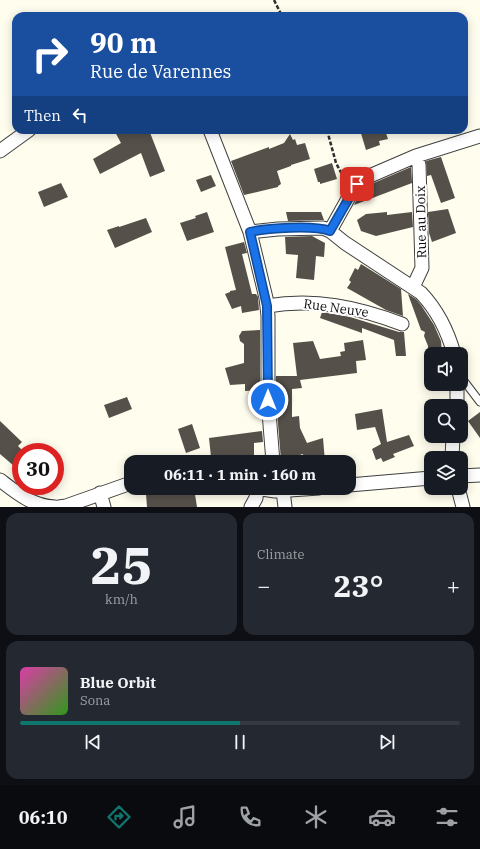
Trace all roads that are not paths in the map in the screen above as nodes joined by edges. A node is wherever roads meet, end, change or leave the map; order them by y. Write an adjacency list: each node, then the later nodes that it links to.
1 (23, 134): 4 (street)
2 (212, 134): 7 (street)
3 (480, 136): 5 (street)
4 (0, 151)
5 (416, 156): 6 (street); 8 (street, Rue au Doix)
6 (330, 231): 7 (street); 8 (street)
7 (250, 232): 9 (street)
8 (413, 287): 11 (street)
9 (267, 306): 10 (street, Rue Neuve); 14 (street)
10 (402, 324)
11 (452, 347)
12 (468, 386): 13 (lane)
13 (480, 402)
14 (272, 455)
15 (480, 475): 16 (street)
16 (468, 476)
17 (424, 479): 19 (street)
18 (0, 480): 25 (street)
19 (356, 484)
20 (124, 485): 21 (street)
21 (100, 493): 27 (street); 28 (street)
22 (256, 495): 29 (street)
23 (280, 495): 30 (street)
24 (460, 495): 31 (street)
25 (36, 506): 26 (street)
26 (55, 507)
27 (59, 507)
28 (104, 507)
29 (251, 507)
30 (285, 507)
31 (463, 507)

